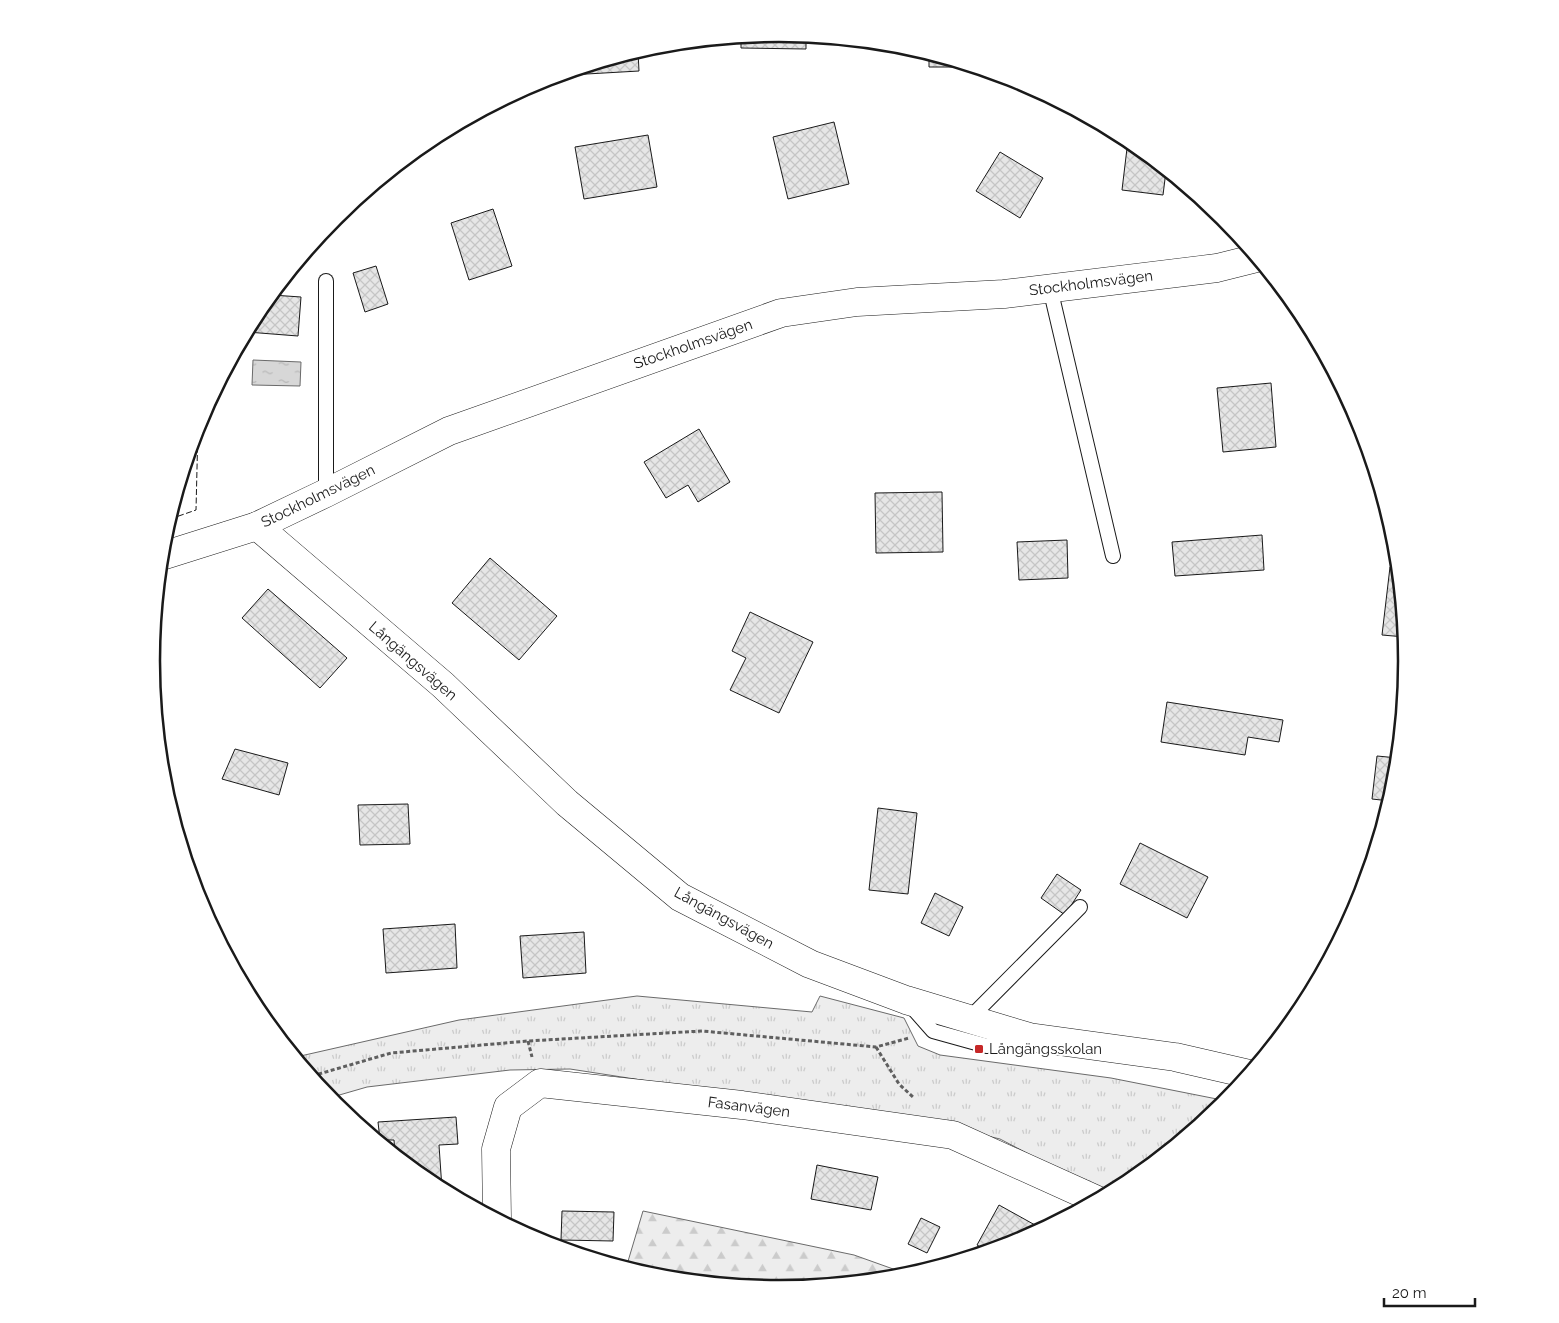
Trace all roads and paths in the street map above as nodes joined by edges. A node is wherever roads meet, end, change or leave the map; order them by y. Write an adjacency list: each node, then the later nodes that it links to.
1 (1250, 260): 3 (street, Stockholmsvägen)
2 (326, 281): 4 (lane)
3 (1050, 288): 4 (street, Stockholmsvägen); 7 (lane)
4 (326, 493): 5 (street, Stockholmsvägen)
5 (257, 526): 6 (street, Stockholmsvägen); 9 (street, Långängsvägen)
6 (170, 553)
7 (1113, 556)
8 (1080, 907): 10 (lane)
9 (906, 1000): 10 (street, Långängsvägen); 11 (lane)
10 (969, 1019): 12 (street, Långängsvägen)
11 (934, 1031): 12 (lane); 13 (path)
12 (1030, 1037): 14 (street, Långängsvägen)
13 (876, 1047): 15 (path); 16 (path)
14 (1243, 1072)
15 (318, 1074)
16 (919, 1103)
17 (1090, 1197): 18 (street, Fasanvägen)
18 (497, 1212)

